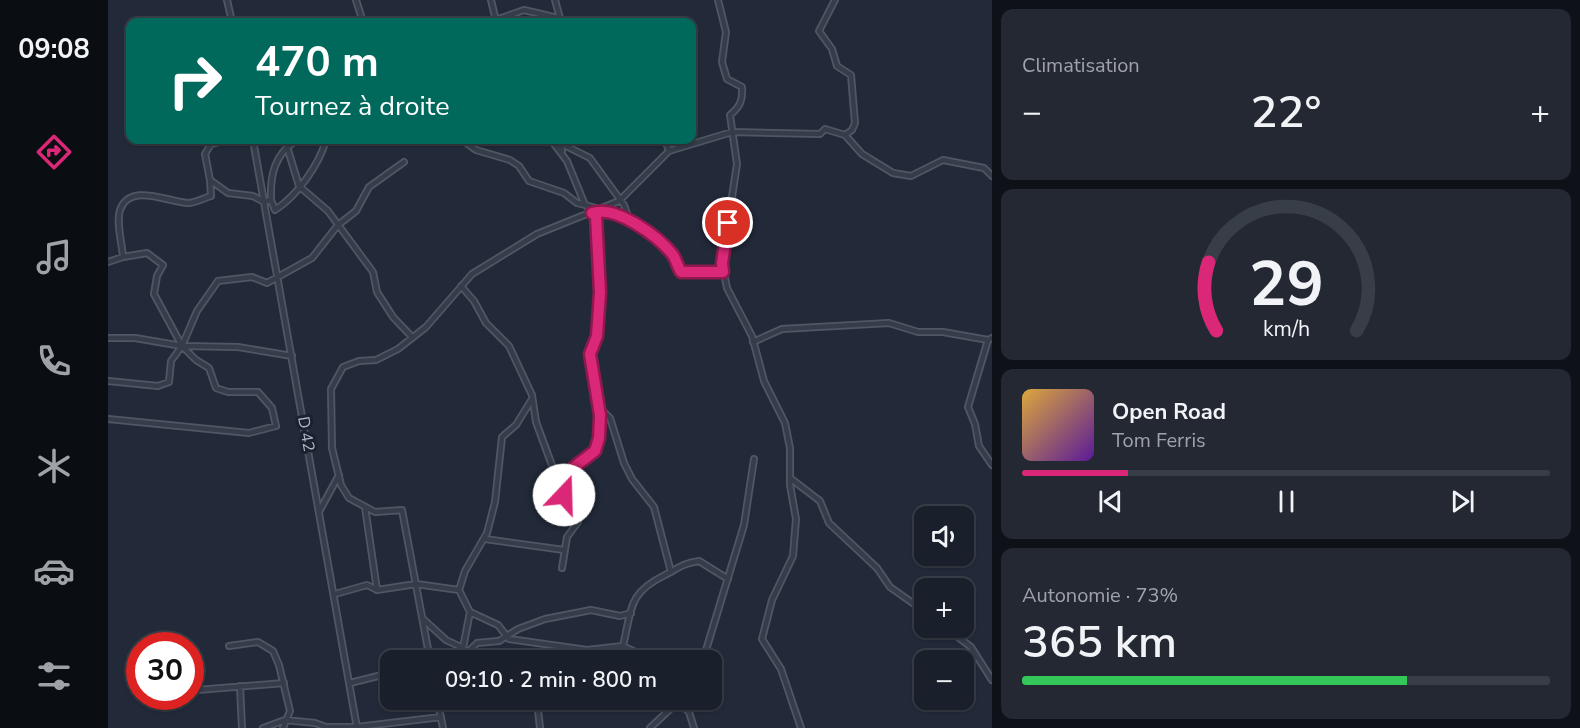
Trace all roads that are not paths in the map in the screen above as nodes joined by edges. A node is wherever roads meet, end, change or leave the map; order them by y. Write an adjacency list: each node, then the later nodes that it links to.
1 (227, 0): 7 (street)
2 (356, 0): 8 (street)
3 (491, 0): 9 (street)
4 (555, 0): 12 (street)
5 (718, 0): 13 (street)
6 (835, 0): 14 (street)
7 (231, 18)
8 (362, 18)
9 (495, 18)
10 (504, 18): 11 (street)
11 (554, 18)
12 (560, 18)
13 (732, 132): 14 (street); 15 (street); 43 (street)
14 (844, 135): 30 (street)
15 (696, 143)
16 (211, 144): 31 (street)
17 (254, 144): 35 (street, D 42 / D 42)
18 (290, 144): 26 (street)
19 (324, 144): 32 (street)
20 (468, 144): 36 (street)
21 (554, 144): 28 (street)
22 (562, 144): 28 (street)
23 (565, 144): 34 (street)
24 (666, 144): 27 (street)
25 (692, 144): 27 (street)
26 (286, 146): 32 (street); 33 (street)
27 (669, 151): 34 (street)
28 (562, 153): 36 (street)
29 (404, 162): 40 (street)
30 (992, 176)
31 (210, 180): 35 (street); 41 (street)
32 (299, 186): 33 (street); 40 (street)
33 (271, 200): 35 (street)
34 (619, 201): 37 (street); 39 (street)
35 (264, 202): 44 (street, D 42 / D 42)
36 (585, 206): 37 (street); 38 (street)
37 (602, 209): 38 (street); 39 (street)
38 (592, 213): 45 (street); 54 (street)
39 (629, 219): 43 (street)
40 (338, 225): 44 (street); 46 (street)
41 (123, 257): 42 (street); 50 (street)
42 (108, 262)
43 (723, 272): 49 (street)
44 (278, 278): 50 (street); 51 (street, D 42 / D 42)
45 (461, 286): 46 (street); 53 (street)
46 (412, 337): 58 (street)
47 (108, 338): 50 (street)
48 (990, 339): 49 (street); 57 (street)
49 (753, 342): 59 (street)
50 (182, 346): 51 (street); 52 (street); 55 (street)
51 (292, 356): 62 (street, D 42 / D 42)
52 (108, 381)
53 (532, 399): 60 (street); 63 (street)
54 (598, 406): 60 (street); 66 (street)
55 (108, 419)
56 (754, 459): 67 (street)
57 (992, 465)
58 (339, 476): 61 (street); 62 (street)
59 (790, 478): 72 (street); 105 (street)
60 (564, 495): 64 (street)
61 (364, 507): 68 (street); 69 (street)
62 (320, 511): 71 (street, D 42 / D 42)
63 (485, 540): 64 (street); 70 (street)
64 (564, 550): 65 (street)
65 (562, 568)
66 (670, 572): 67 (street); 74 (street)
67 (728, 579): 84 (street)
68 (416, 585): 69 (street); 70 (street); 75 (street)
69 (377, 590): 71 (street)
70 (459, 590): 73 (street)
71 (334, 594): 87 (street, D 42 / D 42)
72 (914, 604)
73 (470, 612): 76 (street); 80 (street)
74 (630, 613): 76 (street); 79 (street)
75 (423, 619): 80 (street); 81 (street)
76 (506, 636): 79 (street); 82 (street)
77 (959, 638): 86 (street)
78 (229, 646): 88 (street)
79 (623, 646): 83 (street)
80 (463, 648)
81 (428, 650)
82 (470, 650)
83 (631, 650)
84 (705, 650)
85 (380, 676): 87 (street)
86 (992, 680)
87 (350, 682): 97 (street, D 42 / D 42)
88 (284, 683): 89 (street); 96 (street)
89 (240, 686): 90 (street); 98 (street)
90 (204, 689)
91 (439, 710): 95 (street)
92 (537, 710): 102 (street)
93 (668, 710): 103 (street)
94 (687, 710): 104 (street)
95 (441, 717): 97 (street); 101 (street)
96 (285, 720): 97 (street); 99 (street); 100 (street)
97 (357, 727)
98 (242, 728)
99 (263, 728)
100 (283, 728)
101 (443, 728)
102 (540, 728)
103 (650, 728)
104 (694, 728)
105 (801, 728)

